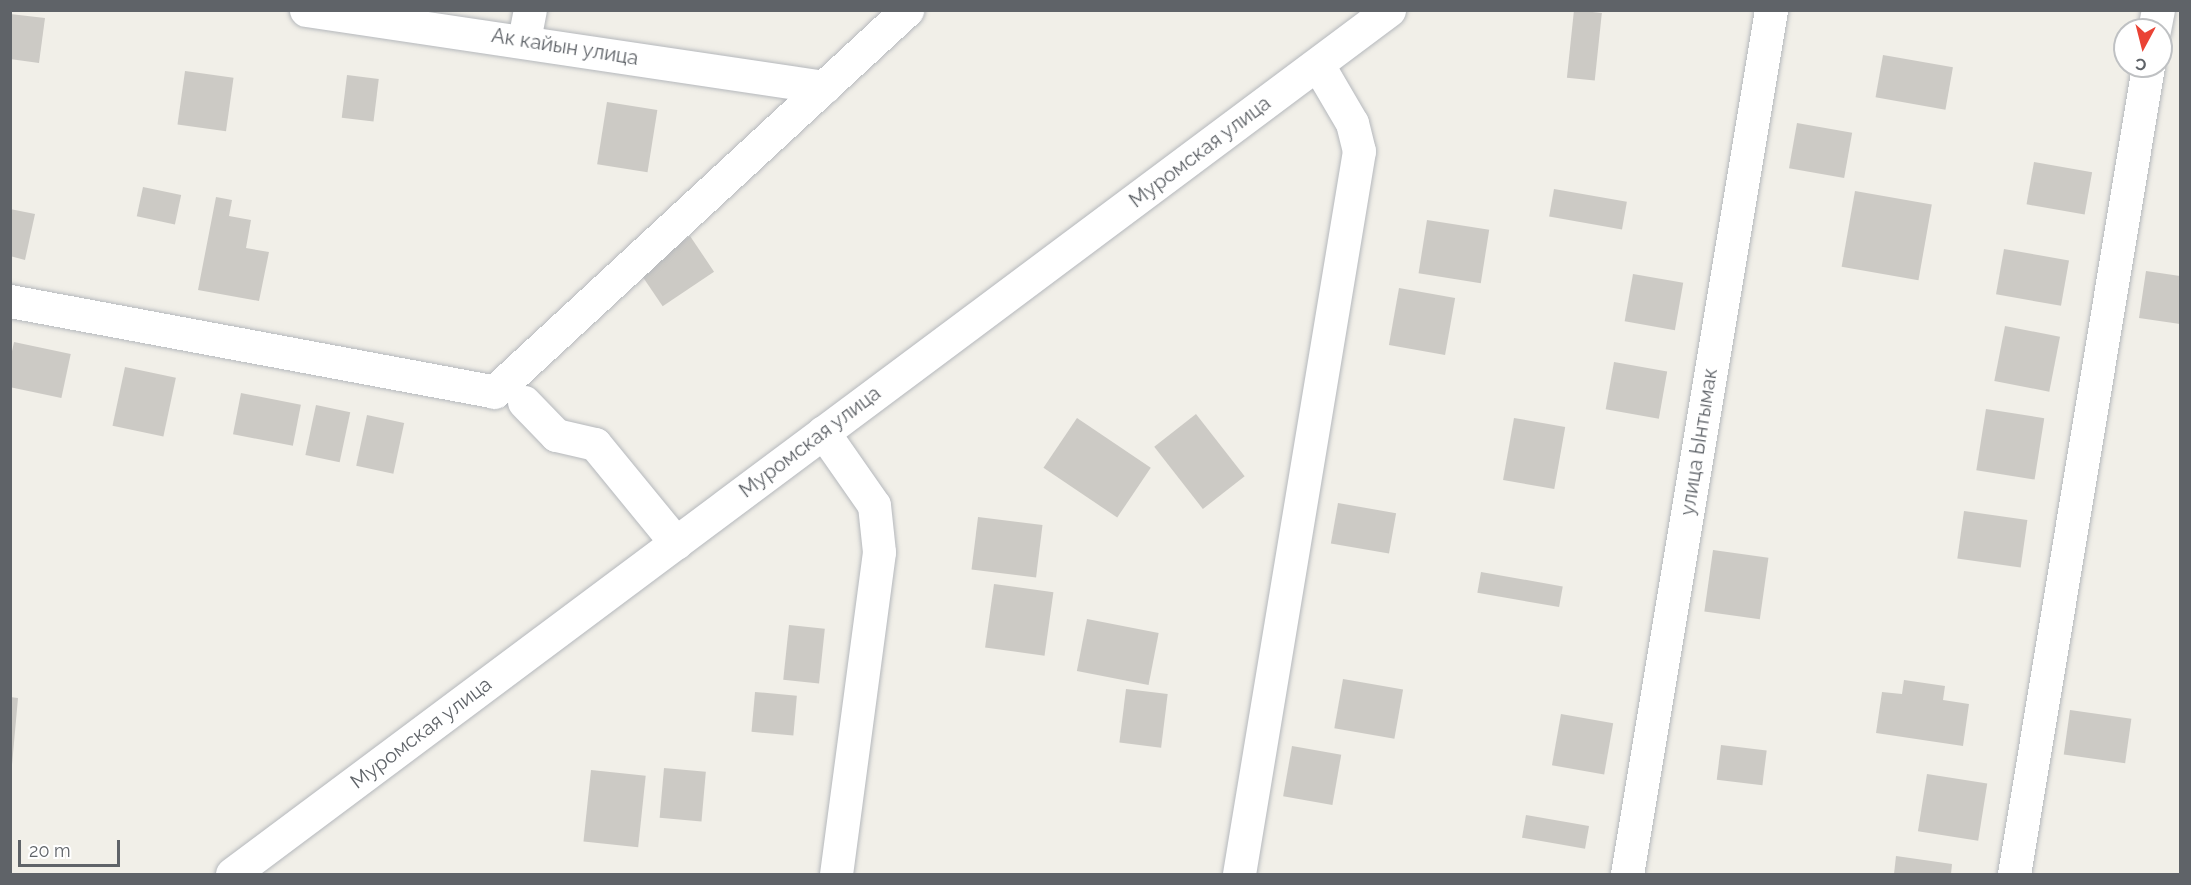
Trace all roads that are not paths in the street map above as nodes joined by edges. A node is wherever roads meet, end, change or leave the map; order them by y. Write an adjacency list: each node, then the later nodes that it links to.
1 (306, 10): 5 (street, Ак кайын улица)
2 (907, 10): 8 (street)
3 (1771, 10): 16 (street, улица Ынтымак)
4 (1378, 14): 6 (street, Муромская улица)
5 (527, 25): 8 (street, Ак кайын улица)
6 (1318, 65): 11 (street, Муромская улица); 15 (street)
7 (2146, 78): 17 (street)
8 (824, 87): 10 (street)
9 (10, 301): 10 (street)
10 (509, 397): 12 (street)
11 (823, 432): 12 (street, Муромская улица); 14 (street)
12 (676, 543): 13 (street, Муромская улица)
13 (232, 874)
14 (836, 874)
15 (1239, 874)
16 (1627, 874)
17 (2014, 874)

